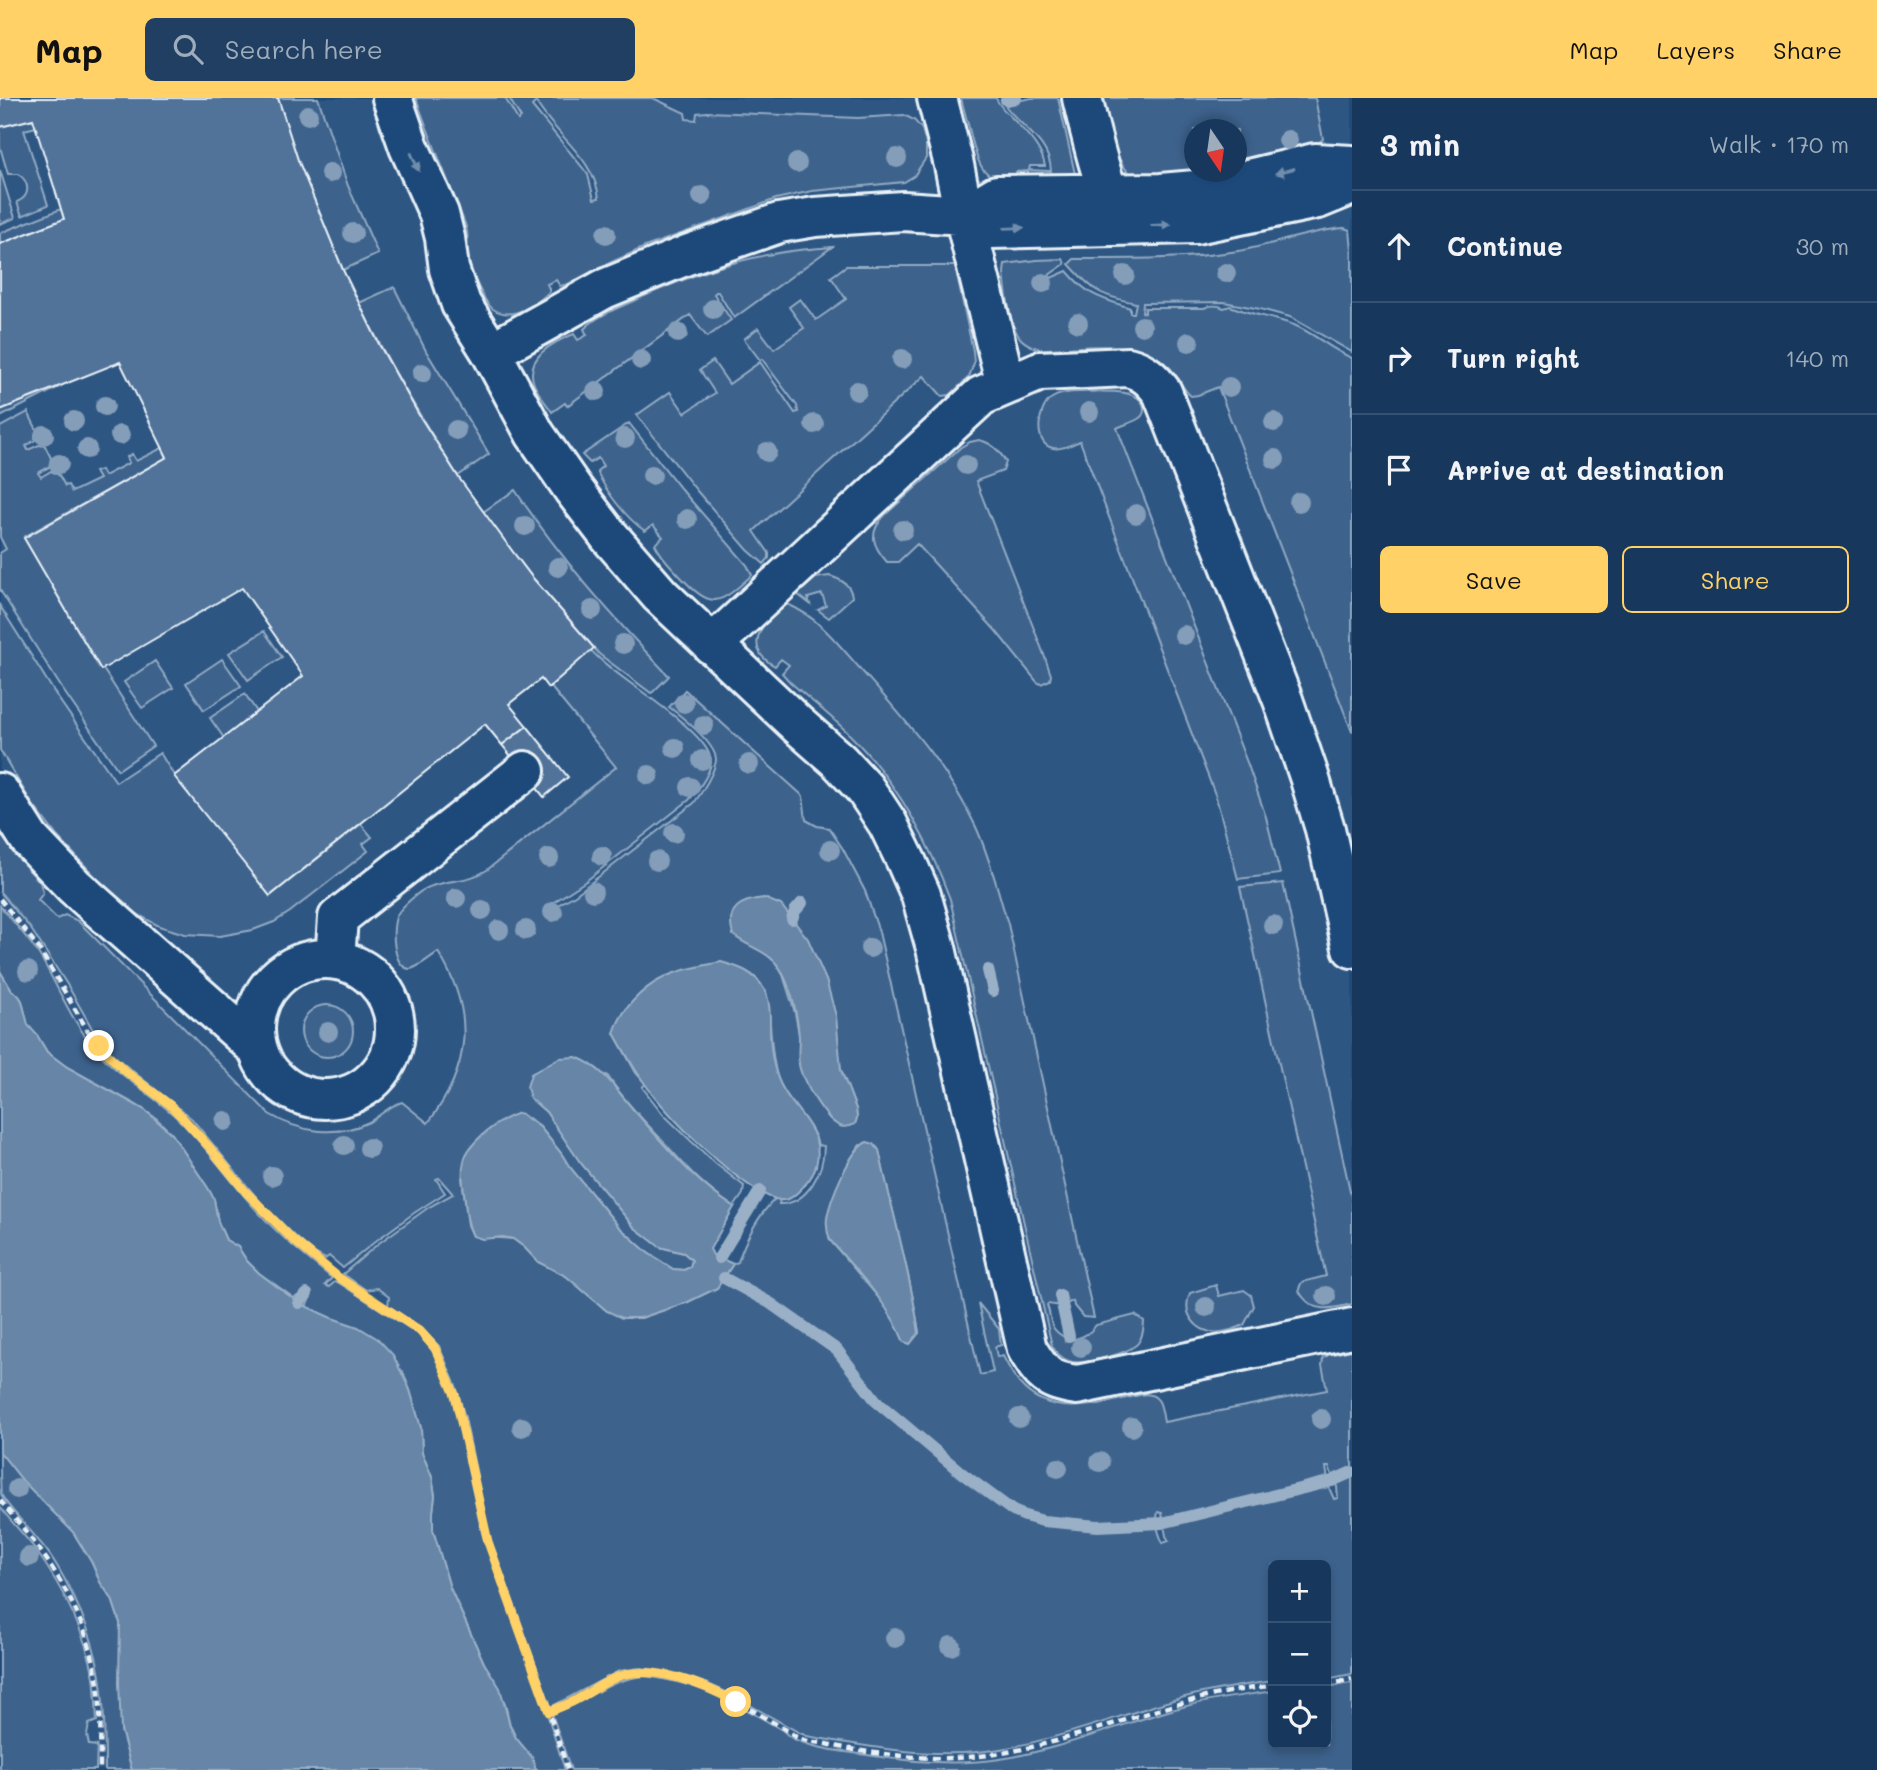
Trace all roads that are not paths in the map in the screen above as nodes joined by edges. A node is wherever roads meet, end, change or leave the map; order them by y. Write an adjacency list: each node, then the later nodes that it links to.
1 (392, 98): 8 (lane, one-way to 8)
2 (937, 98): 7 (lane)
3 (1082, 98): 6 (lane)
4 (1352, 165): 6 (lane, one-way to 6)
5 (1352, 185): 6 (lane, one-way to 5)
6 (1115, 210): 7 (lane)
7 (964, 215): 8 (lane); 9 (lane)
8 (491, 352): 10 (lane)
9 (1006, 385): 10 (lane); 13 (lane)
10 (712, 645): 16 (lane)
11 (525, 771): 14 (lane)
12 (0, 793): 15 (lane)
13 (1352, 948)
14 (335, 959): 15 (lane); 15 (lane)
15 (257, 1048)
16 (1352, 1328)

